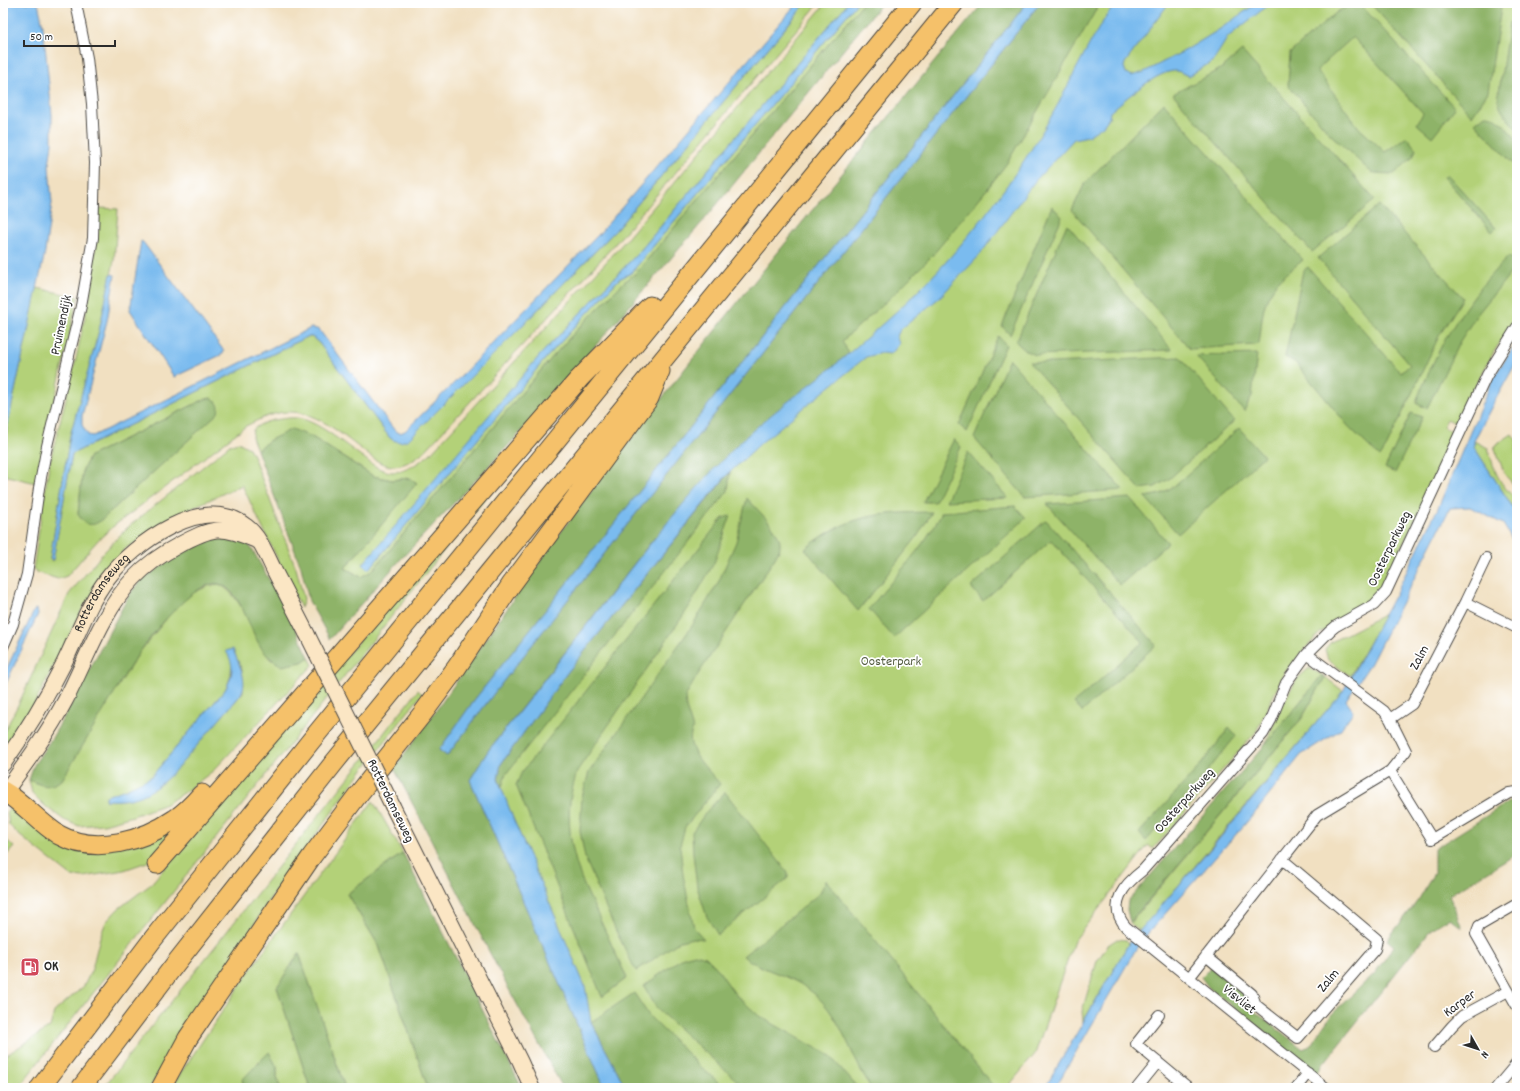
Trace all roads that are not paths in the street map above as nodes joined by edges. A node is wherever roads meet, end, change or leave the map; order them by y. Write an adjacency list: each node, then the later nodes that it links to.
1 (76, 3): 11 (street, Pruimendijk)
2 (912, 3): 4 (highway)
3 (954, 3): 6 (highway)
4 (732, 222): 13 (highway); 33 (highway)
5 (1517, 327): 12 (street, Oosterparkweg)
6 (667, 354): 34 (highway); 35 (highway)
7 (259, 542): 15 (main road, Rotterdamseweg); 17 (main road, Rotterdamseweg); 29 (main road, Rotterdamseweg, bridge)
8 (1486, 558): 9 (street, Zalm)
9 (1465, 602): 10 (street); 14 (street, Zalm)
10 (1517, 628)
11 (3, 647)
12 (1307, 654): 14 (street); 22 (street, Oosterparkweg)
13 (305, 694): 17 (highway); 20 (highway)
14 (1390, 719): 16 (street)
15 (3, 764)
16 (1390, 771): 18 (street); 19 (street)
17 (4, 792)
18 (1517, 792)
19 (1282, 859): 23 (street); 23 (street, Zalm)
20 (157, 864)
21 (1517, 904): 25 (street)
22 (1134, 934): 24 (street, Visvliet)
23 (1206, 956): 24 (street)
24 (1190, 978): 32 (street, Visvliet)
25 (1508, 991): 26 (street); 28 (street, Karper)
26 (1517, 1006)
27 (1159, 1015): 30 (street)
28 (1434, 1047)
29 (520, 1060): 36 (main road, Rotterdamseweg); 37 (main road, Rotterdamseweg)
30 (1158, 1062): 38 (street); 39 (street)
31 (1517, 1063): 42 (street)
32 (1308, 1073): 40 (street); 41 (street, Visvliet)
33 (40, 1088)
34 (81, 1088)
35 (161, 1088)
36 (532, 1088)
37 (537, 1088)
38 (1137, 1088)
39 (1189, 1088)
40 (1296, 1088)
41 (1326, 1088)
42 (1496, 1088)

